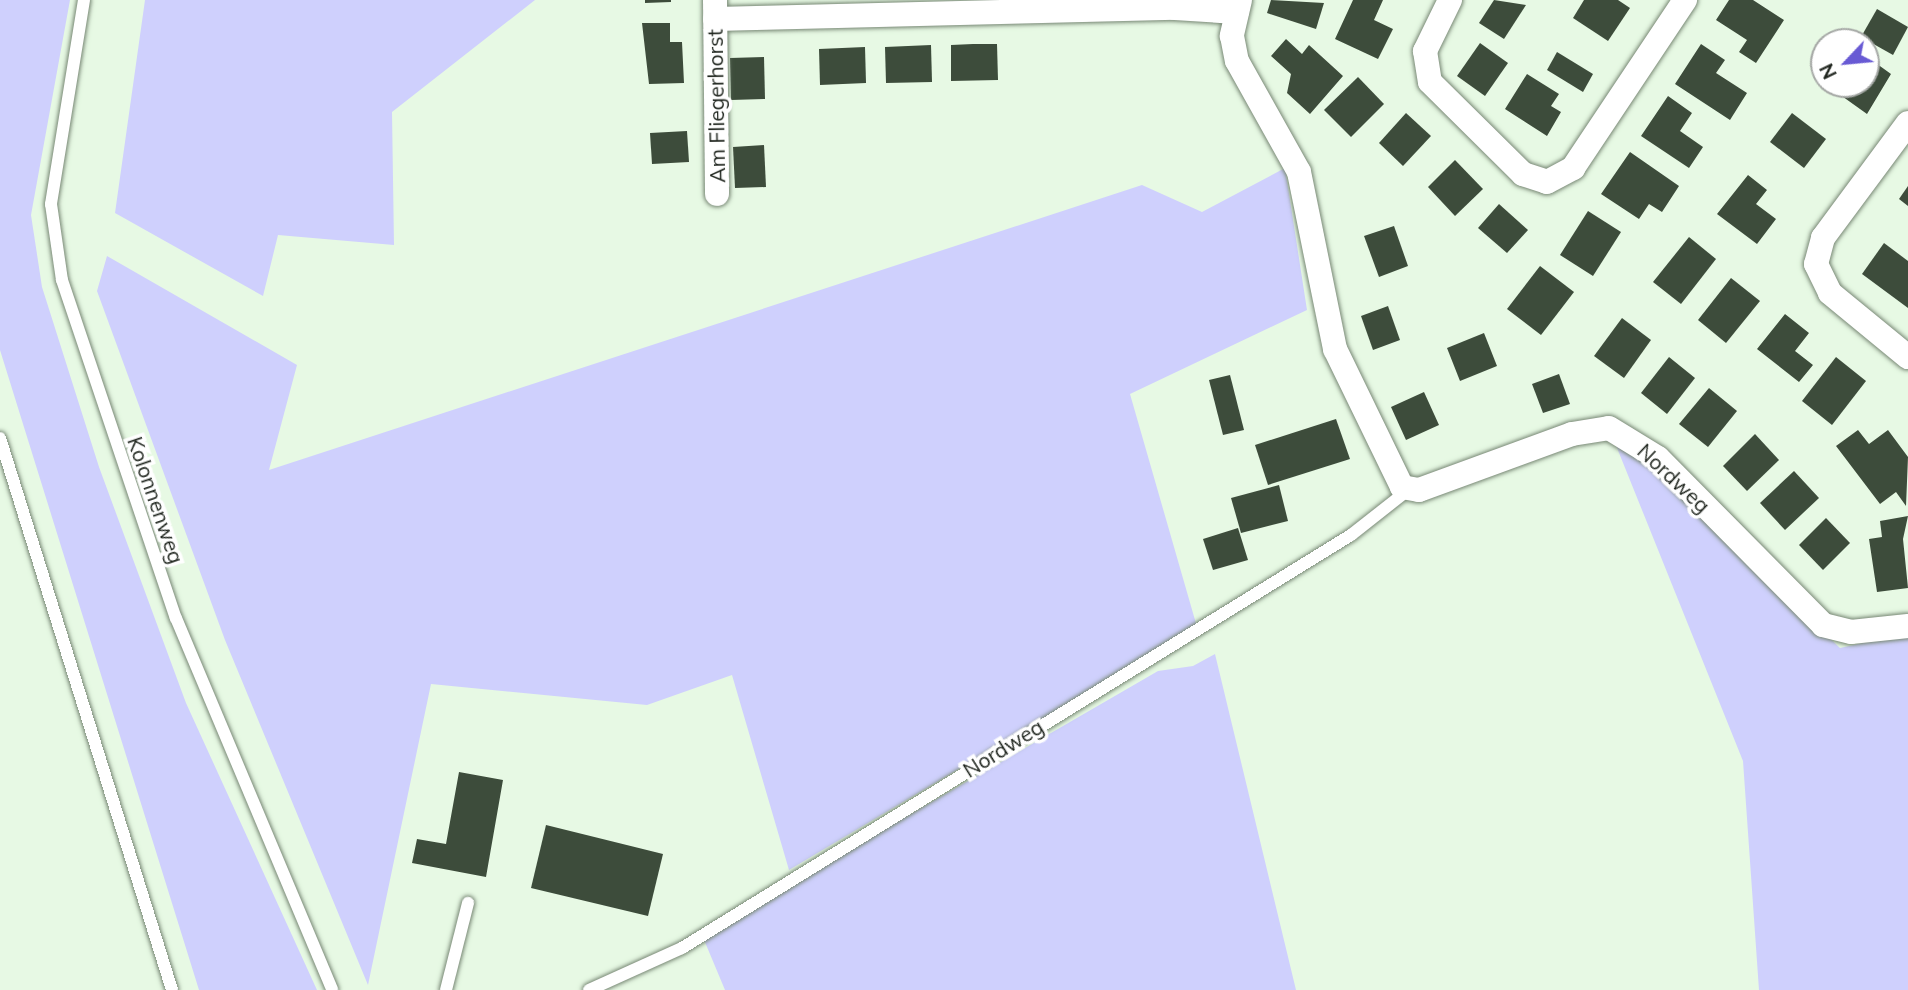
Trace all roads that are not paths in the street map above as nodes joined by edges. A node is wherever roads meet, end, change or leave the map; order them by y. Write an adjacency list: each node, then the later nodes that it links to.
1 (84, 0): 16 (lane, Kolonnenweg)
2 (1450, 0): 3 (street)
3 (1685, 0)
4 (1045, 5): 5 (street, Am Fliegerhorst); 6 (street, Am Fliegerhorst)
5 (1239, 6): 12 (street)
6 (880, 8): 7 (street, Am Fliegerhorst)
7 (715, 9): 9 (street, Am Fliegerhorst)
8 (1908, 124): 10 (street)
9 (717, 194)
10 (1908, 358)
11 (0, 438): 15 (lane)
12 (1407, 491): 13 (street, Nordweg); 18 (lane, Nordweg)
13 (1908, 626)
14 (468, 903): 17 (lane)
15 (172, 990)
16 (332, 990)
17 (446, 990)
18 (589, 990)

